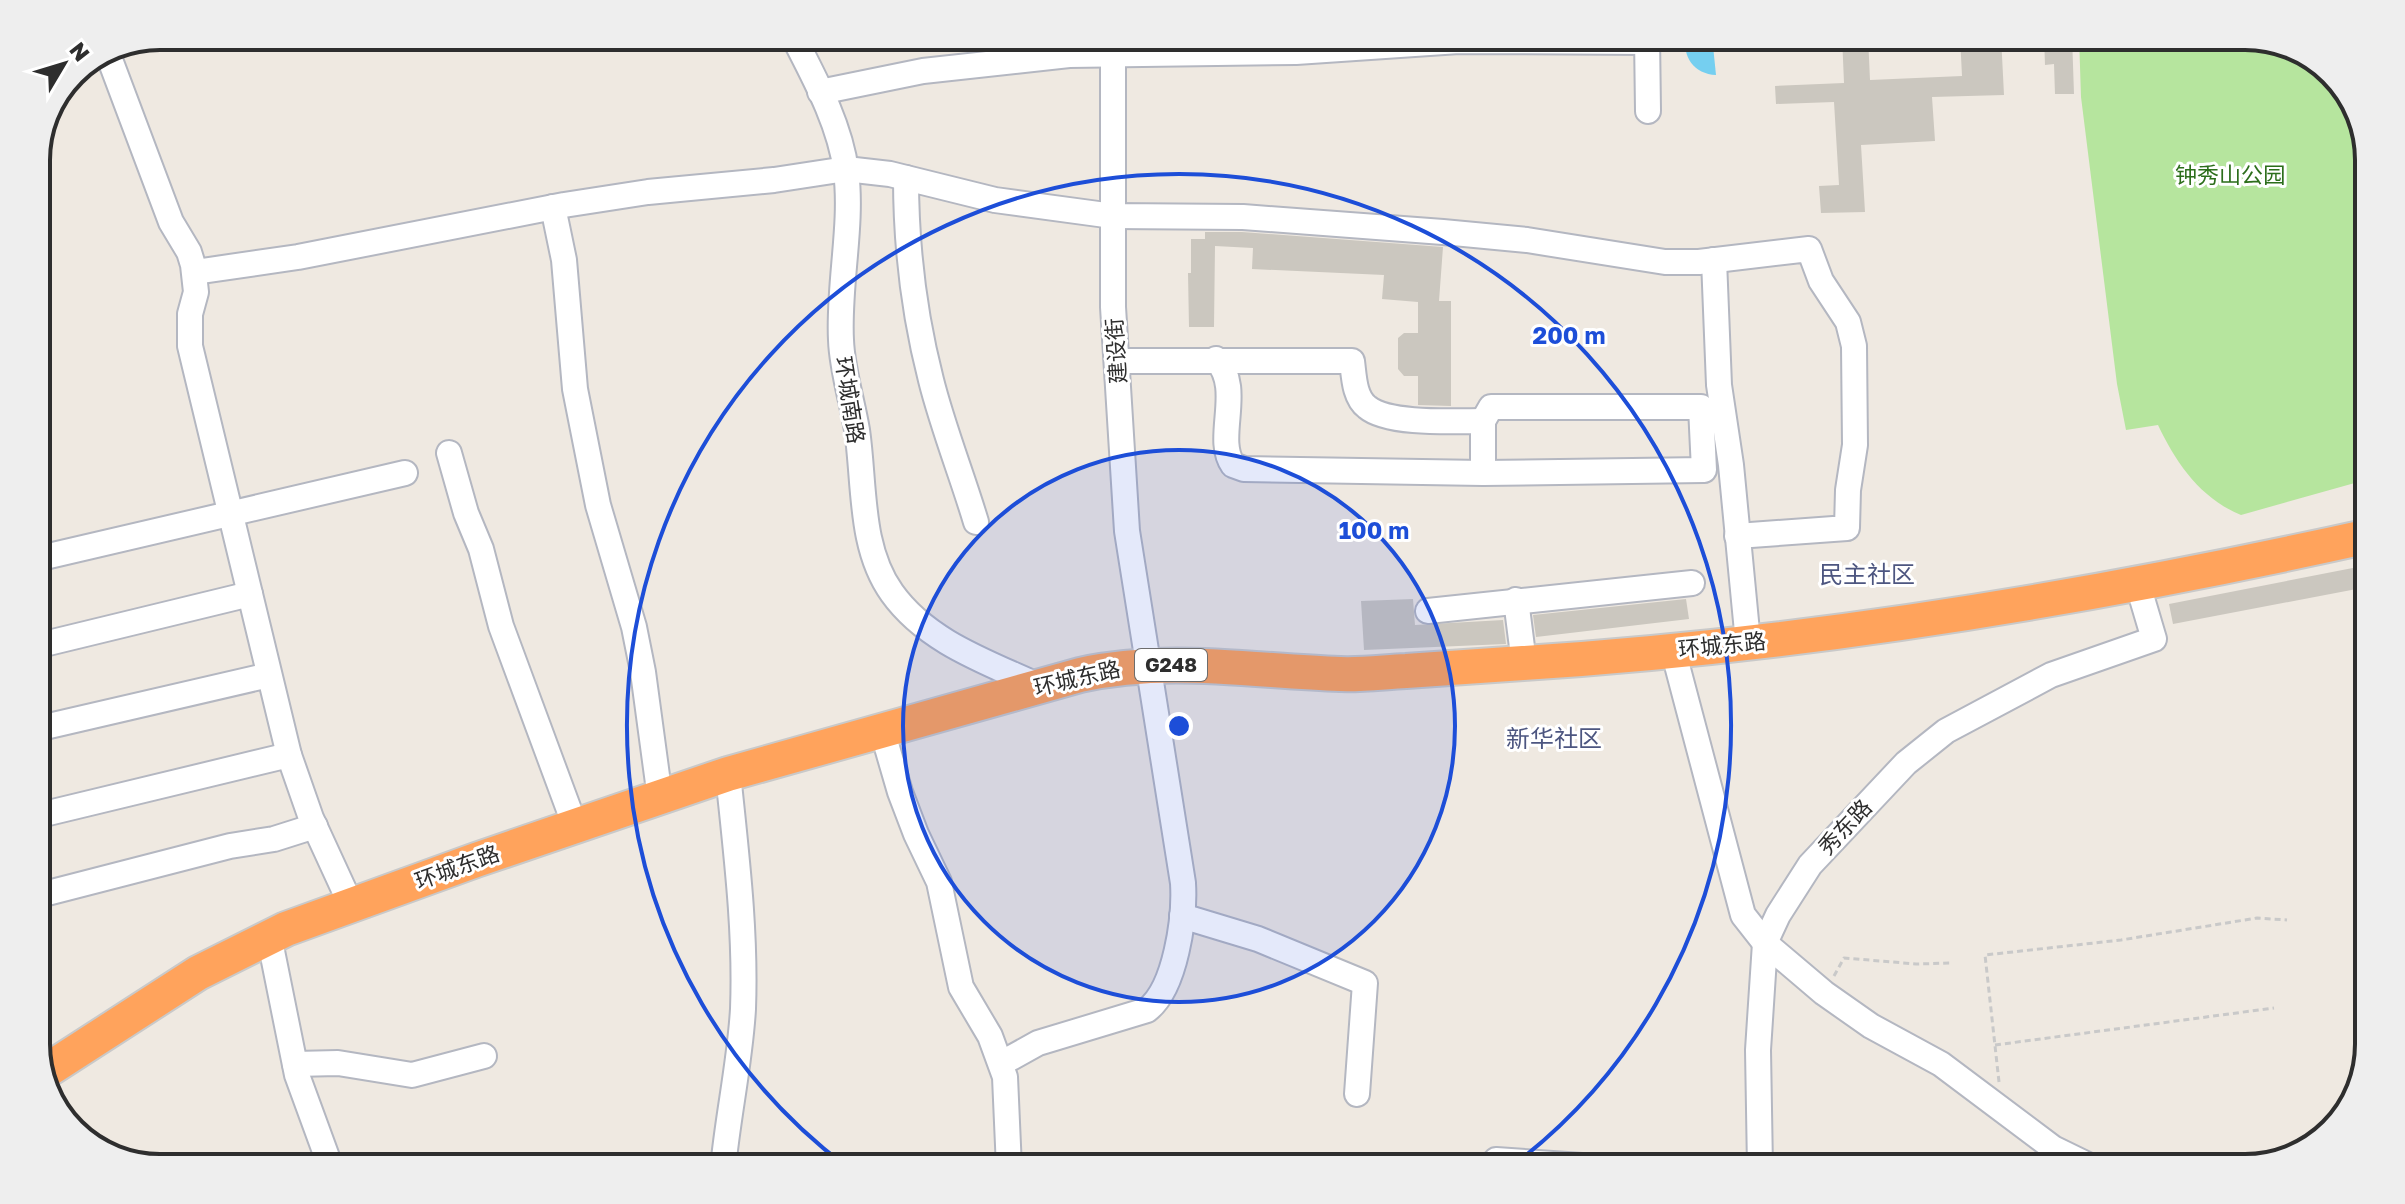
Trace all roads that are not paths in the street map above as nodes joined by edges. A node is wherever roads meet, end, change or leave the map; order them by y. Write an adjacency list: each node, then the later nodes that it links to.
1 (800, 50): 8 (street, 环城南路)
2 (1091, 50): 8 (street)
3 (1113, 50): 13 (street, 建设街)
4 (1290, 50): 5 (street)
5 (1337, 50)
6 (1647, 50): 9 (street)
7 (111, 62): 15 (street)
8 (820, 92): 10 (street, 环城南路)
9 (1648, 111)
10 (846, 169): 11 (street); 12 (street); 38 (street, 环城南路)
11 (906, 178): 13 (street); 23 (street)
12 (553, 207): 15 (street); 43 (street)
13 (1113, 216): 14 (street); 17 (street, 建设街)
14 (1714, 260): 24 (street); 24 (street)
15 (195, 272): 22 (street)
16 (1216, 359): 17 (street); 18 (street); 21 (street)
17 (1117, 361): 36 (street, 建设街)
18 (1483, 421): 21 (street); 21 (street)
19 (449, 453): 46 (street)
20 (405, 473): 22 (street)
21 (1483, 473)
22 (230, 514): 26 (street); 29 (street)
23 (976, 522)
24 (1737, 536): 32 (street)
25 (2355, 539): 28 (highway, 环城东路 / G248)
26 (50, 556)
27 (1692, 583): 30 (street)
28 (2138, 585): 32 (highway, 环城东路 / G248); 51 (street, 秀东路)
29 (250, 594): 33 (street); 37 (street)
30 (1516, 600): 31 (street); 35 (street)
31 (1428, 611)
32 (1748, 642): 34 (highway, 环城东路 / G248)
33 (50, 643)
34 (1673, 650): 35 (highway, 环城东路 / G248); 51 (street)
35 (1524, 663): 36 (highway, 环城东路 / G248)
36 (1147, 665): 38 (highway, 环城东路 / G248); 49 (street, 建设街)
37 (269, 675): 39 (street); 41 (street)
38 (1039, 686): 40 (highway, 环城东路 / G248)
39 (50, 726)
40 (882, 730): 42 (highway, 环城东路 / G248); 54 (street)
41 (289, 755): 44 (street); 45 (street)
42 (728, 774): 43 (highway, 环城东路 / G248); 58 (street)
43 (660, 798): 46 (highway, 环城东路 / G248)
44 (50, 813)
45 (315, 826): 47 (street); 48 (street)
46 (575, 826): 48 (highway, 环城东路 / G248)
47 (50, 892)
48 (351, 905): 50 (highway, 环城东路 / G248)
49 (1182, 916): 54 (street, 建设街); 56 (street)
50 (269, 936): 53 (highway, 环城东路 / G248); 55 (street)
51 (1765, 943): 60 (street, 秀东路); 61 (street)
52 (484, 1056): 55 (street)
53 (52, 1062)
54 (1002, 1063): 59 (street)
55 (295, 1064): 57 (street)
56 (1357, 1094)
57 (326, 1154)
58 (725, 1154)
59 (1008, 1154)
60 (1760, 1154)
61 (2065, 1154)

